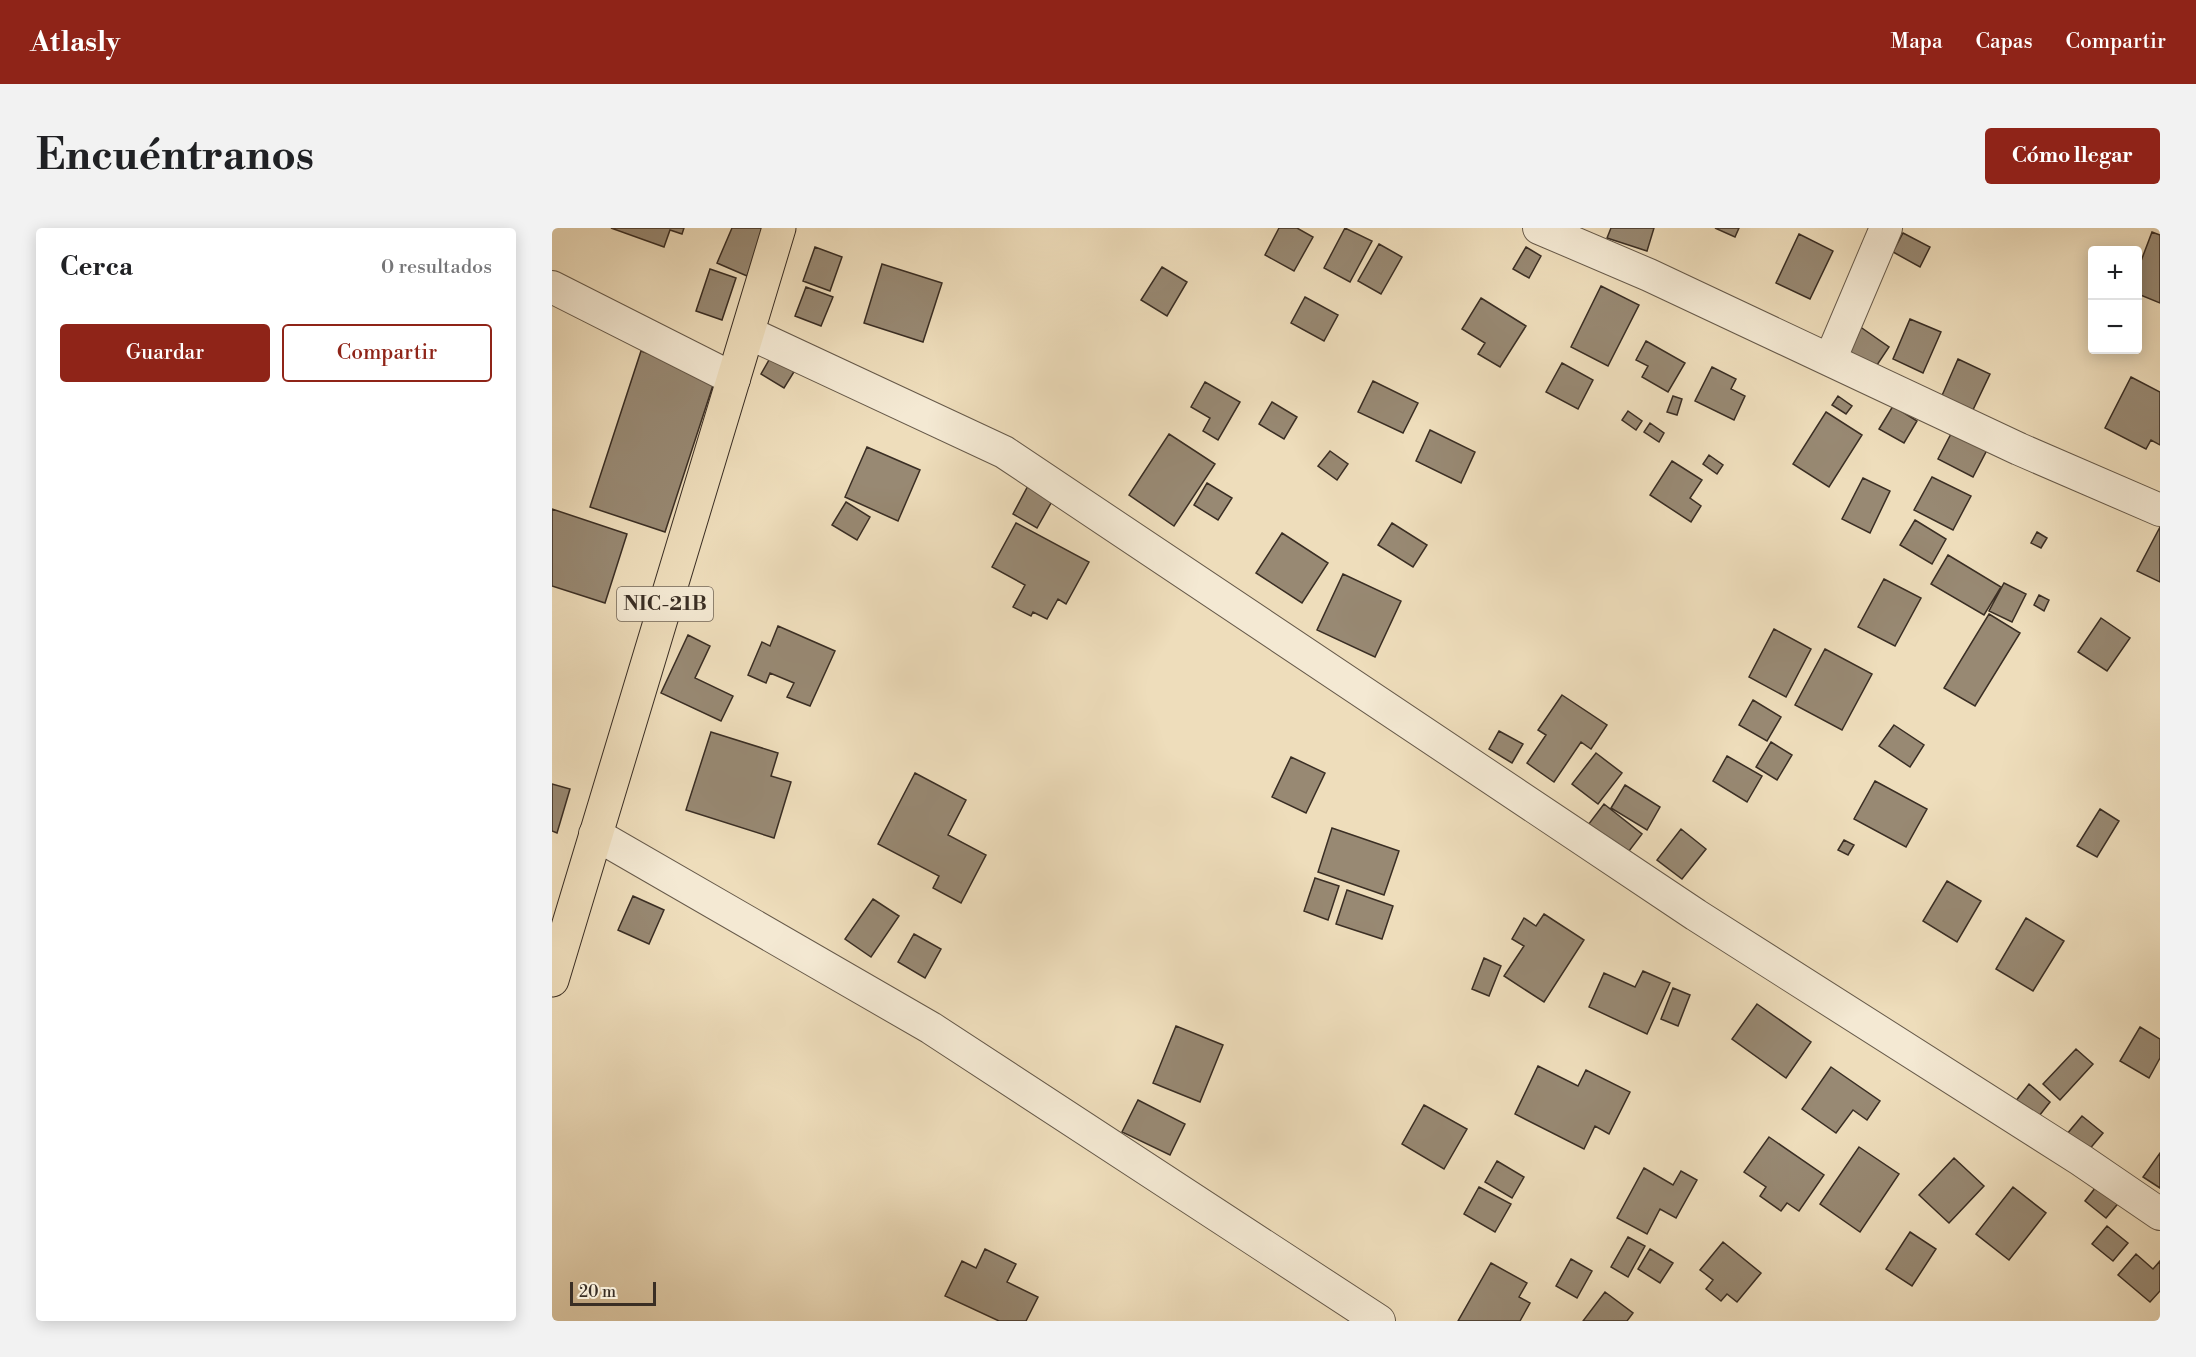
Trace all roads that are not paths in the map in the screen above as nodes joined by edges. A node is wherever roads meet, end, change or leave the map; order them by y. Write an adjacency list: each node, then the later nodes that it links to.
1 (779, 228): 6 (highway, NIC-21B)
2 (1539, 228): 4 (street)
3 (1886, 228): 7 (street)
4 (1591, 238): 7 (street)
5 (552, 287): 8 (street)
6 (749, 333): 8 (highway, NIC-21B); 12 (street)
7 (1830, 360): 9 (street)
8 (734, 379): 10 (highway, NIC-21B)
9 (2160, 510)
10 (596, 834): 11 (highway, NIC-21B); 13 (street)
11 (552, 980)
12 (2160, 1214)
13 (1379, 1321)

